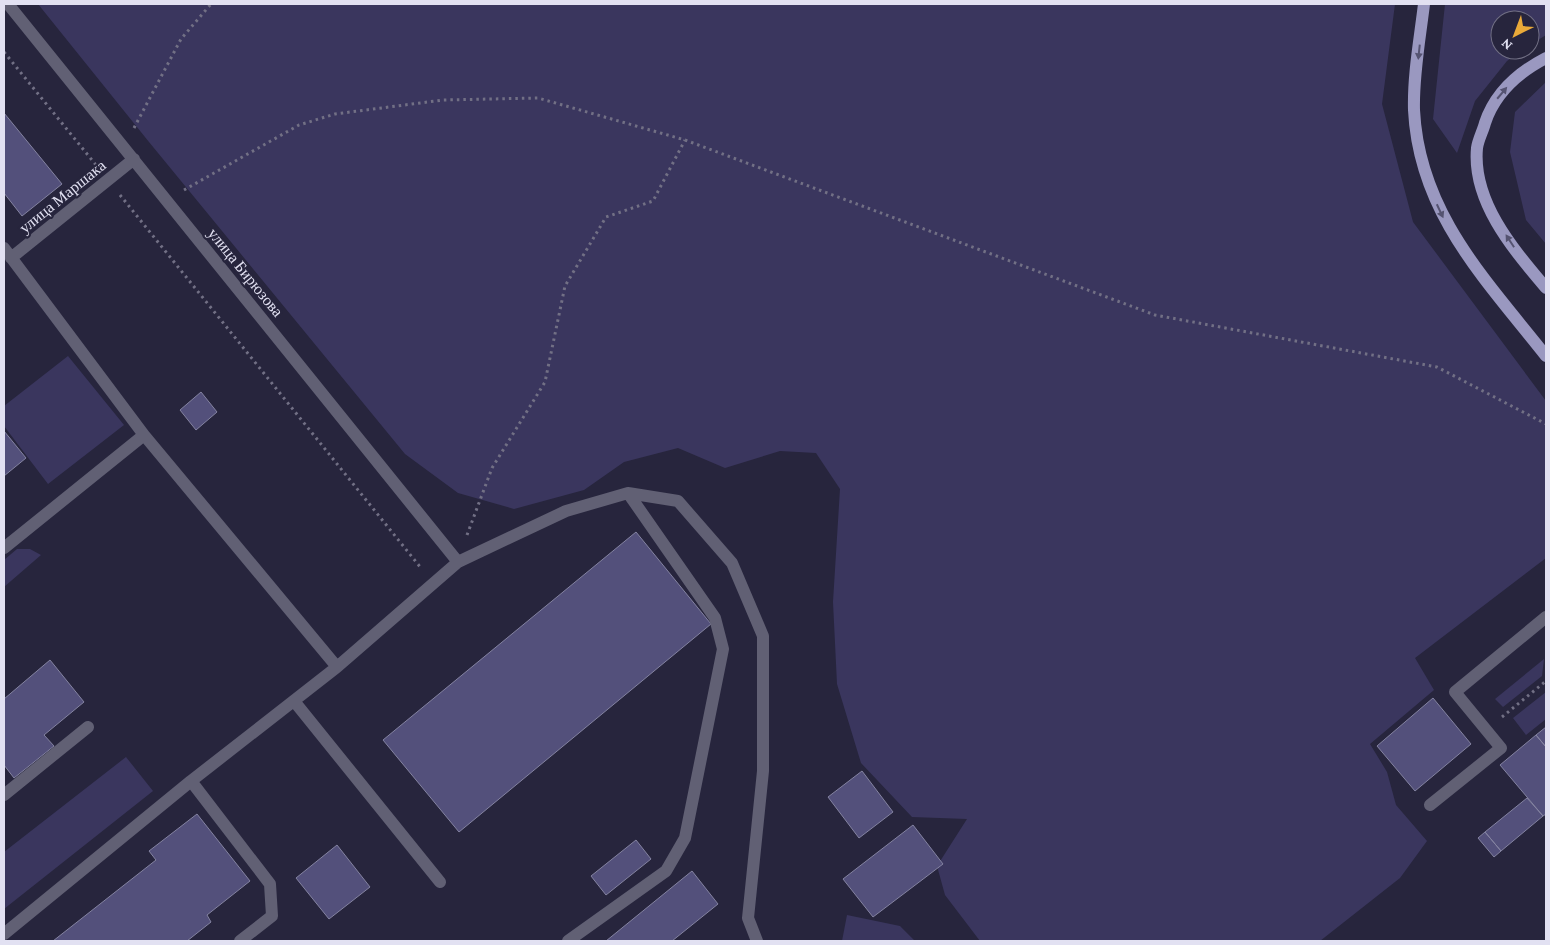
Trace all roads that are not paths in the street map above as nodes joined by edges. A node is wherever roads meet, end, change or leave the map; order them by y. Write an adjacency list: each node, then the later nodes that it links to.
1 (8, 4): 4 (street, улица Бирюзова)
2 (1424, 4): 7 (main road, one-way to 7)
3 (1546, 58): 6 (main road, one-way to 3)
4 (134, 159): 5 (street, улица Маршака); 11 (street, улица Бирюзова)
5 (7, 253): 8 (street)
6 (1546, 288)
7 (1546, 356)
8 (144, 435): 10 (street); 13 (street)
9 (628, 493): 11 (street); 22 (street); 23 (street)
10 (4, 548)
11 (458, 562): 13 (street)
12 (1546, 617): 18 (street)
13 (337, 667): 14 (street)
14 (294, 701): 16 (street); 19 (street)
15 (88, 728): 17 (street)
16 (191, 781): 20 (street); 21 (street)
17 (4, 795)
18 (1430, 806)
19 (440, 882)
20 (4, 934)
21 (240, 941)
22 (568, 941)
23 (757, 941)

